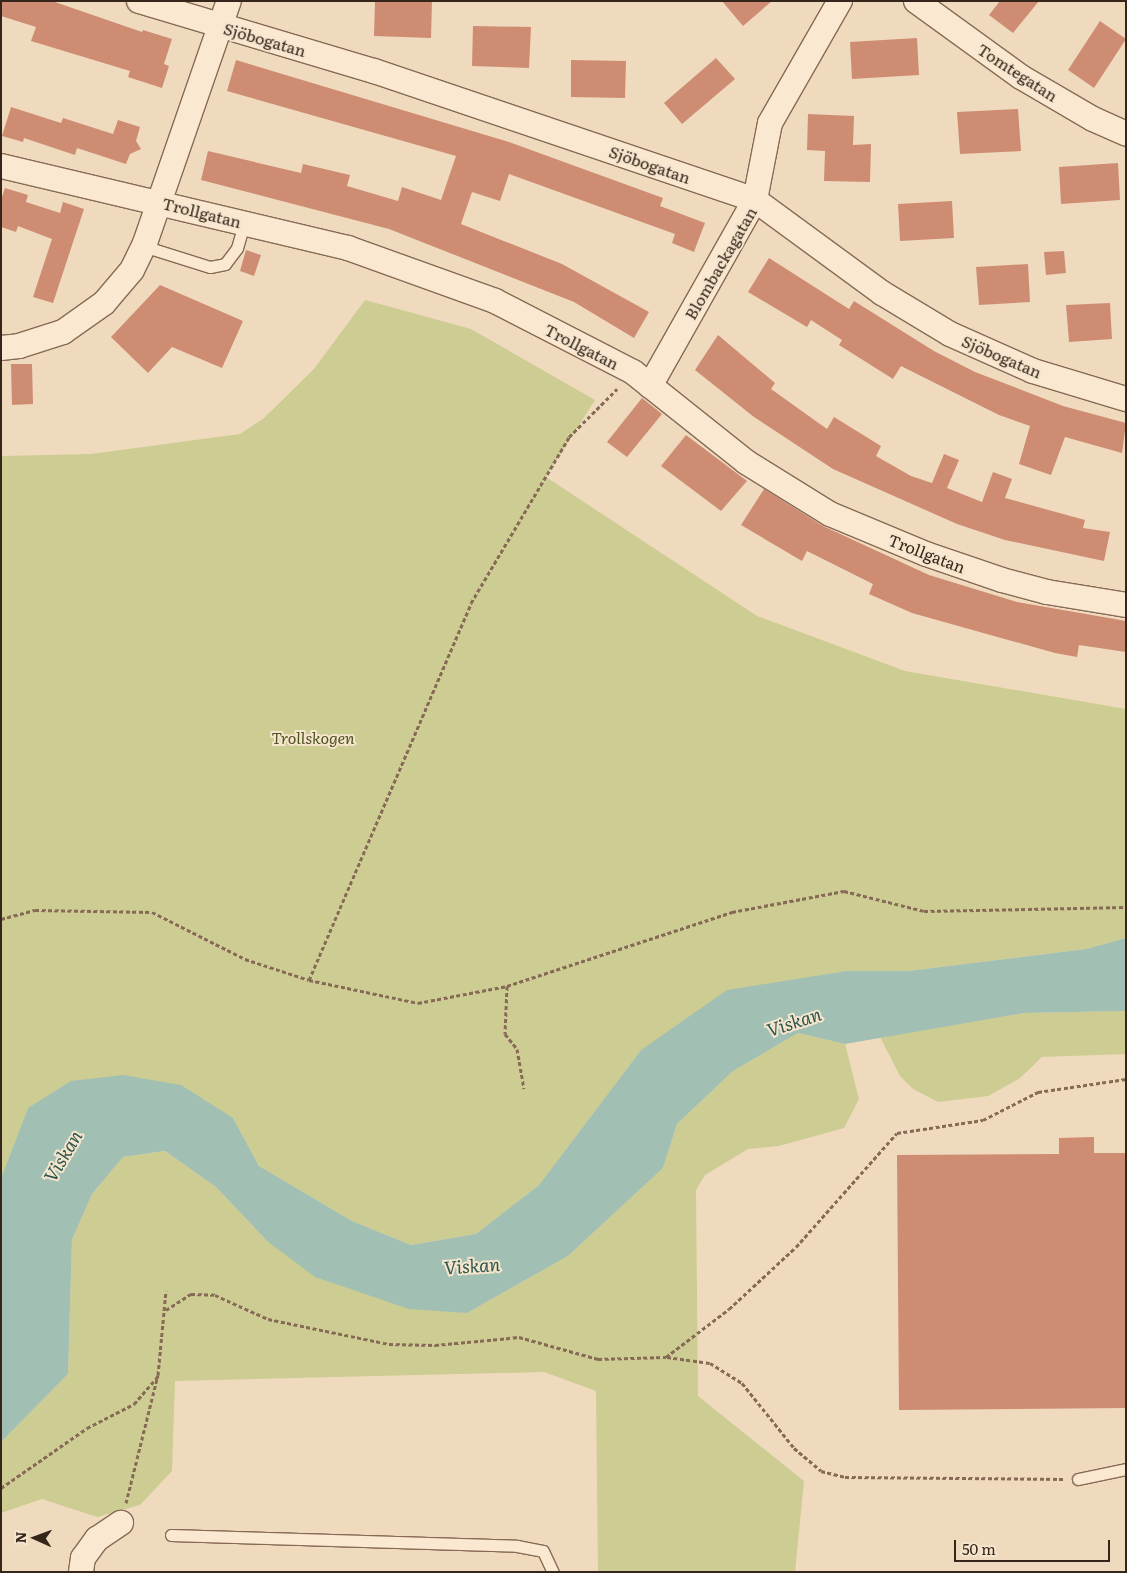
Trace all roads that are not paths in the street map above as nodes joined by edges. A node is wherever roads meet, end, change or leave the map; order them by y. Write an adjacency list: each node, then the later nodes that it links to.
1 (139, 1): 5 (street, Sjöbogatan)
2 (230, 1): 5 (street)
3 (840, 1): 8 (street, Blombackagatan)
4 (916, 1): 6 (street, Tomtegatan)
5 (220, 26): 8 (street, Sjöbogatan); 9 (street)
6 (1126, 134)
7 (1, 166): 9 (street, Trollgatan)
8 (755, 200): 13 (street, Blombackagatan); 14 (street, Sjöbogatan)
9 (157, 201): 10 (street, Trollgatan); 11 (street)
10 (244, 222): 11 (lane); 13 (street, Trollgatan)
11 (143, 246): 12 (street)
12 (1, 348)
13 (642, 379): 15 (street, Trollgatan)
14 (1126, 400)
15 (1126, 605)
16 (1126, 1469): 17 (lane)
17 (1078, 1479)
18 (121, 1524): 20 (street)
19 (170, 1535): 21 (lane)
20 (81, 1572)
21 (553, 1572)

